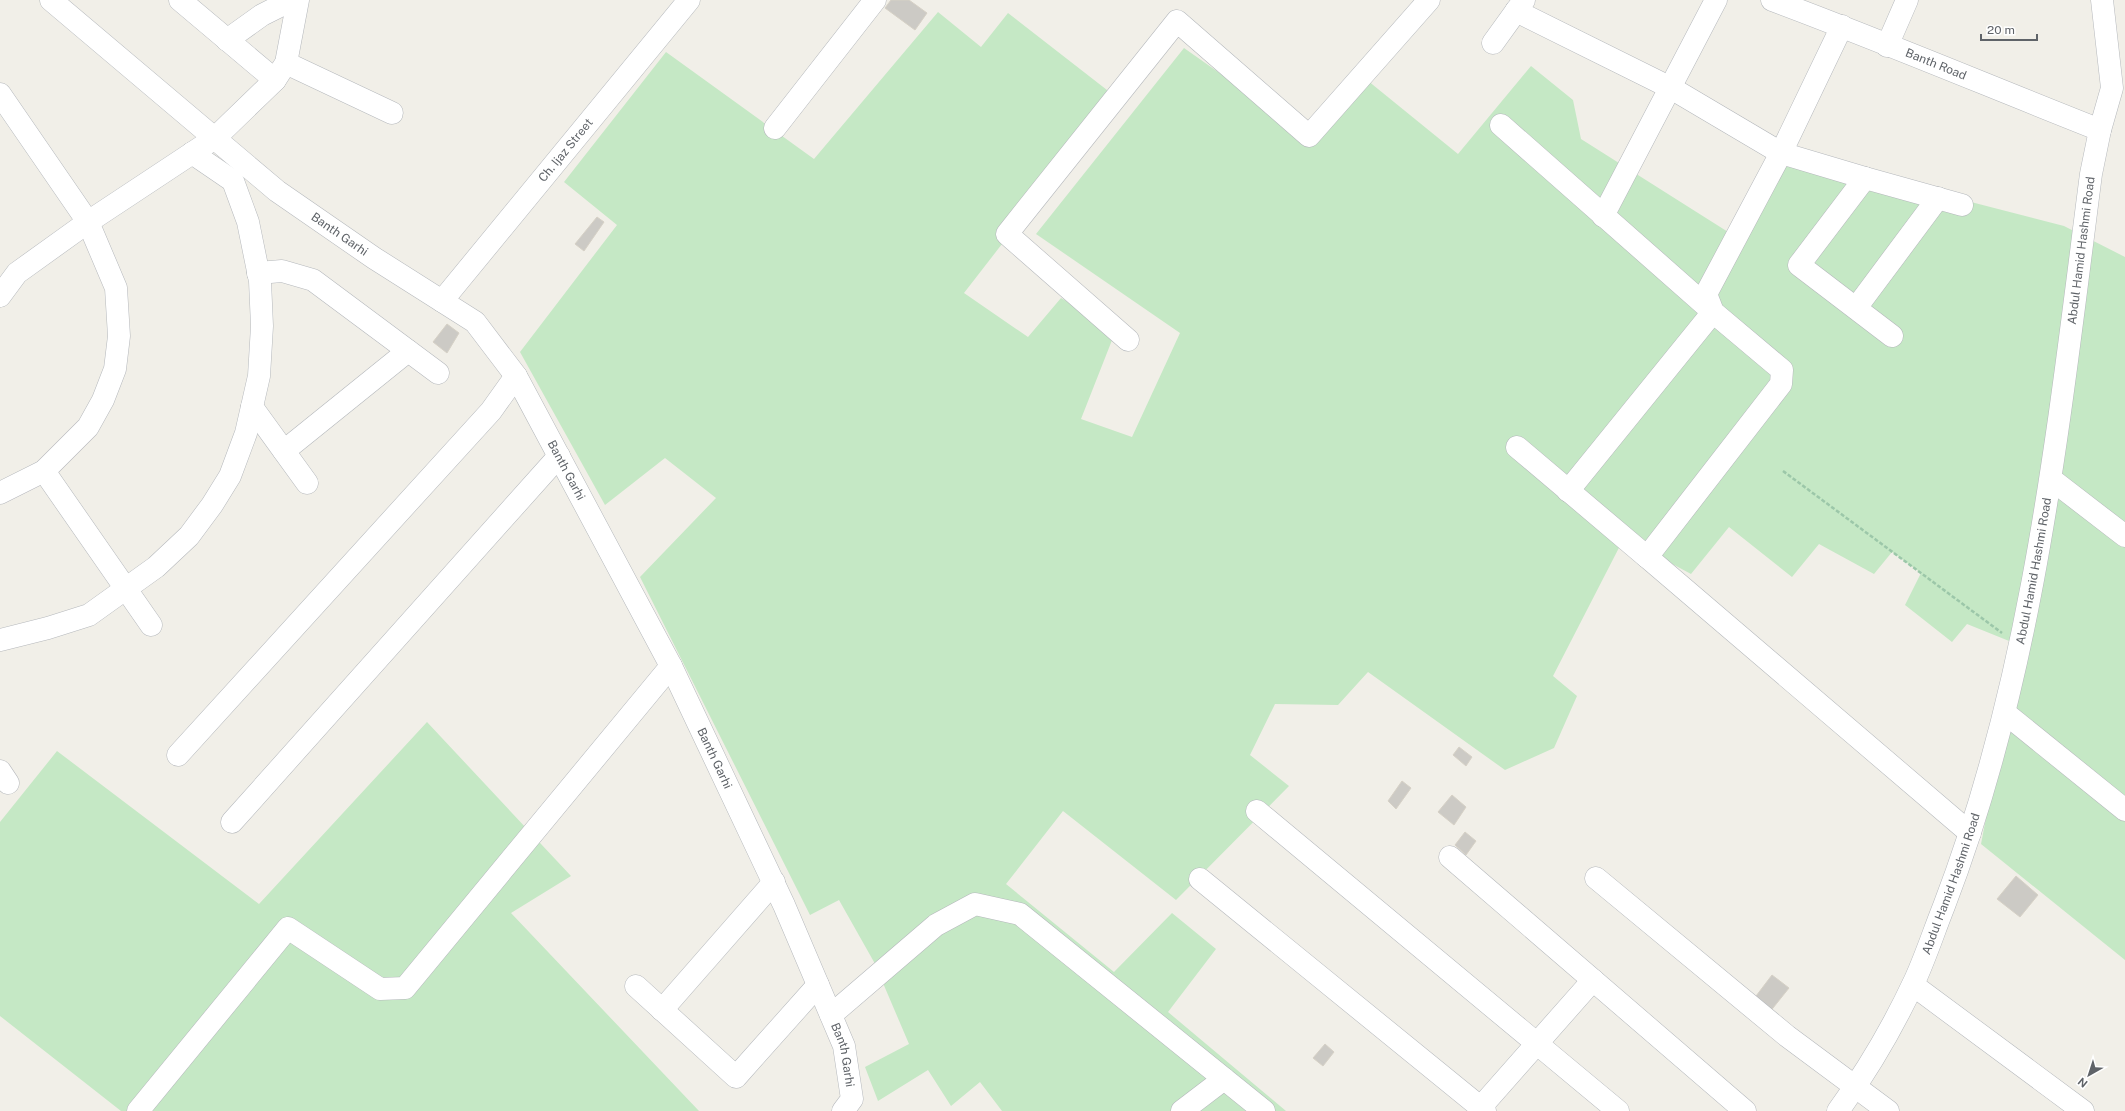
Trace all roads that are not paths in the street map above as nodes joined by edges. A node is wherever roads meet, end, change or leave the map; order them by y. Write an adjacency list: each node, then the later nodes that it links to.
1 (51, 0): 25 (street, Banth Garhi)
2 (180, 0): 14 (street)
3 (292, 0): 14 (street)
4 (298, 0): 17 (street)
5 (689, 0): 36 (street, Ch. Ijaz Street)
6 (875, 0): 23 (street)
7 (1429, 0): 40 (street)
8 (1716, 0): 18 (street)
9 (1772, 0): 13 (street, Banth Road)
10 (1907, 0): 16 (street)
11 (2102, 0): 19 (street, Abdul Hamid Hashmi Road)
12 (1520, 5): 15 (street); 18 (street)
13 (1842, 26): 16 (street, Banth Road); 27 (street)
14 (227, 40): 17 (street)
15 (1492, 43)
16 (1887, 46): 24 (street, Banth Road)
17 (280, 71): 21 (street); 25 (street)
18 (1671, 88): 27 (street); 31 (street)
19 (2118, 92): 24 (street, Abdul Hamid Hashmi Road)
20 (0, 94): 32 (street)
21 (392, 113)
22 (1501, 125): 31 (street)
23 (774, 128)
24 (2100, 130): 49 (street, Abdul Hamid Hashmi Road)
25 (215, 138): 26 (street); 36 (street, Banth Garhi)
26 (192, 153): 32 (street); 34 (street)
27 (1781, 153): 28 (street); 38 (street)
28 (1865, 178): 29 (street); 37 (street)
29 (1938, 198): 30 (street); 37 (street)
30 (1962, 204)
31 (1604, 216): 38 (street)
32 (88, 222): 33 (street); 48 (street)
33 (8, 273): 35 (street)
34 (258, 273): 41 (street); 44 (street)
35 (0, 296)
36 (442, 301): 43 (street, Banth Garhi)
37 (1856, 308): 39 (street)
38 (1713, 312): 51 (street); 54 (street)
39 (1892, 336)
40 (1128, 340)
41 (408, 351): 42 (street); 46 (street)
42 (438, 373)
43 (516, 376): 47 (street, Banth Garhi); 60 (street)
44 (252, 406): 46 (street); 55 (street)
45 (1517, 447): 51 (street)
46 (284, 451): 50 (street)
47 (559, 456): 58 (street, Banth Garhi); 63 (street)
48 (44, 471): 52 (street); 55 (street)
49 (2051, 479): 53 (street); 59 (street, Abdul Hamid Hashmi Road)
50 (307, 483)
51 (1568, 491): 54 (street)
52 (0, 493)
53 (2125, 536)
54 (1647, 557): 64 (street)
55 (125, 589): 56 (street); 57 (street)
56 (151, 625)
57 (0, 640)
58 (671, 666): 68 (street, Banth Garhi); 79 (street)
59 (2005, 713): 61 (street); 64 (street, Abdul Hamid Hashmi Road)
60 (178, 755)
61 (2125, 810)
62 (1257, 811): 75 (street)
63 (232, 822)
64 (1970, 833): 71 (street, Abdul Hamid Hashmi Road)
65 (1450, 857): 69 (street)
66 (1596, 878): 77 (street)
67 (1200, 879): 78 (street)
68 (774, 882): 70 (street, Banth Garhi); 73 (street)
69 (1593, 980): 75 (street); 84 (street)
70 (818, 985): 73 (street); 74 (street, Banth Garhi)
71 (1912, 985): 77 (street, Abdul Hamid Hashmi Road); 87 (street)
72 (636, 986): 73 (street)
73 (662, 1010)
74 (830, 1015): 76 (street); 80 (street, Banth Garhi)
75 (1537, 1043): 78 (street); 83 (street)
76 (1224, 1079): 81 (street); 82 (street)
77 (1856, 1086): 85 (street, Abdul Hamid Hashmi Road); 86 (street)
78 (1483, 1109)
79 (138, 1111)
80 (843, 1111)
81 (1182, 1111)
82 (1264, 1111)
83 (1618, 1111)
84 (1745, 1111)
85 (1838, 1111)
86 (1888, 1111)
87 (2083, 1111)

